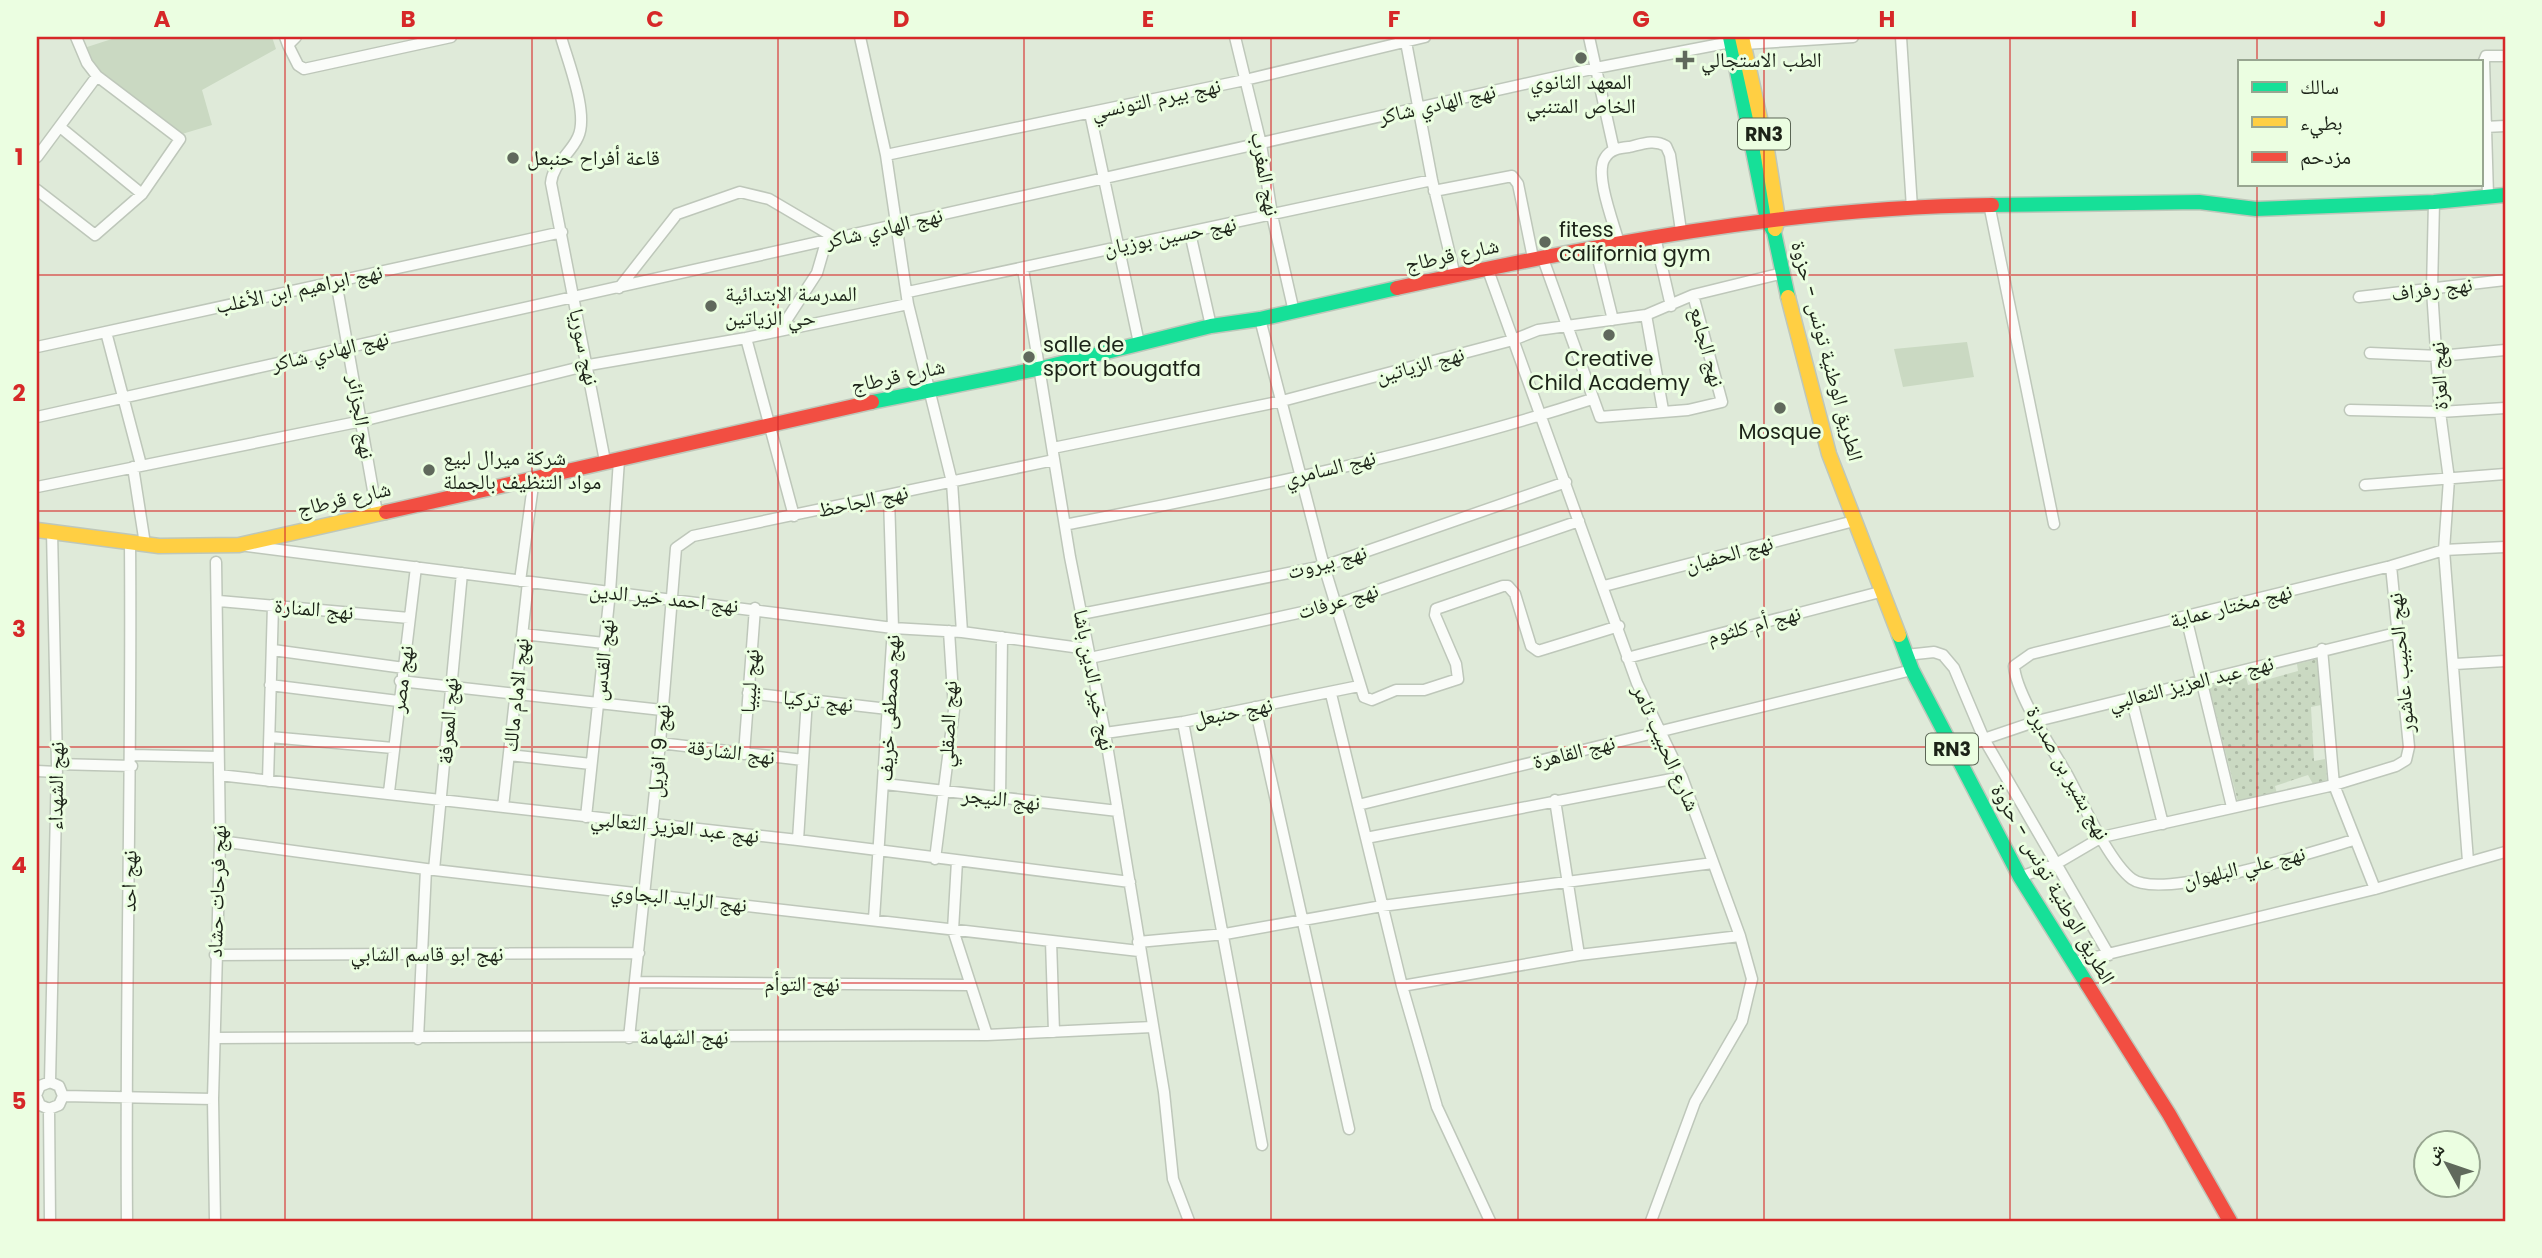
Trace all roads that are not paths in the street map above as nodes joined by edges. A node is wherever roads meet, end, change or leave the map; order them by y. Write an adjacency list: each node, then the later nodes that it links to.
1 (76, 37): 15 (street)
2 (451, 37): 10 (street)
3 (561, 37): 39 (street, نهج سوريا)
4 (860, 37): 24 (street)
5 (1235, 37): 16 (street, نهج المغرب)
6 (1425, 37): 12 (street, نهج بيرم التونسي)
7 (1589, 37): 14 (street)
8 (1853, 37): 11 (street, نهج الهادي شاكر)
9 (1901, 37): 34 (street)
10 (290, 39)
11 (1737, 40): 14 (street, نهج الهادي شاكر); 36 (street, الطريق الوطنية تونس - حزوة / RN3)
12 (1406, 42): 16 (street, نهج بيرم التونسي); 17 (street)
13 (2505, 56): 21 (street)
14 (1596, 68): 17 (street, نهج الهادي شاكر); 23 (street)
15 (97, 76): 20 (street); 29 (street)
16 (1245, 80): 18 (street, نهج بيرم التونسي); 22 (street, نهج المغرب)
17 (1420, 108): 22 (street, نهج الهادي شاكر); 27 (street)
18 (1090, 113): 24 (street, نهج بيرم التونسي); 26 (street)
19 (2505, 126): 21 (street)
20 (60, 127): 25 (street); 29 (street)
21 (2485, 127): 31 (street)
22 (1261, 144): 26 (street, نهج الهادي شاكر); 35 (street, نهج المغرب)
23 (1614, 150): 38 (street); 43 (street)
24 (886, 155): 37 (street)
25 (37, 157)
26 (1105, 179): 37 (street, نهج الهادي شاكر); 44 (street)
27 (1433, 186): 35 (street, نهج حسين بوزيان); 46 (street, نهج حسين بوزيان); 50 (street)
28 (37, 190): 29 (street)
29 (142, 194)
30 (2505, 195): 31 (street, شارع قرطاج)
31 (2488, 196): 32 (street, شارع قرطاج)
32 (2434, 202): 33 (street, شارع قرطاج); 54 (street, نهج العزة)
33 (1989, 204): 34 (street, شارع قرطاج); 107 (street)
34 (1912, 208): 36 (street, شارع قرطاج)
35 (1272, 215): 40 (street, نهج حسين بوزيان); 60 (street, نهج المغرب)
36 (1773, 223): 38 (street, شارع قرطاج); 49 (street, الطريق الوطنية تونس - حزوة / RN3)
37 (896, 225): 42 (street, نهج الهادي شاكر); 58 (street)
38 (1681, 231): 41 (street, شارع قرطاج)
39 (562, 232): 52 (street, نهج ابراهيم ابن الأغلب); 57 (street, نهج سوريا)
40 (1190, 233): 44 (street, نهج حسين بوزيان); 65 (street)
41 (1655, 237): 43 (street, شارع قرطاج); 59 (street)
42 (832, 240): 53 (street, نهج الهادي شاكر); 53 (street); 66 (street)
43 (1619, 243): 45 (street, شارع قرطاج)
44 (1119, 245): 47 (street, نهج حسين بوزيان); 70 (street)
45 (1595, 247): 46 (street, شارع قرطاج); 63 (street)
46 (1537, 257): 48 (street, شارع قرطاج); 64 (street)
47 (1023, 269): 58 (street, نهج حسين بوزيان); 77 (street, نهج خير الدين باشا)
48 (1488, 270): 50 (street, شارع قرطاج); 69 (street, شارع الحبيب ثامر)
49 (1783, 273): 55 (street, نهج الزياتين); 106 (street, الطريق الوطنية تونس - حزوة / RN3)
50 (1455, 276): 60 (street, شارع قرطاج)
51 (2505, 280): 54 (street, نهج رفراف)
52 (336, 281): 67 (street, نهج ابراهيم ابن الأغلب); 71 (street, نهج الجزائر)
53 (619, 288): 57 (street, نهج الهادي شاكر)
54 (2432, 290): 56 (street, نهج رفراف); 75 (street, نهج العزة)
55 (1693, 295): 59 (street, نهج الزياتين); 83 (street, نهج الجامع)
56 (2359, 297)
57 (574, 298): 71 (street, نهج الهادي شاكر); 76 (street, نهج سوريا)
58 (908, 298): 66 (street, نهج حسين بوزيان); 78 (street)
59 (1671, 306): 61 (street, نهج الزياتين)
60 (1294, 312): 62 (street, شارع قرطاج)
61 (1646, 315): 63 (street, نهج الزياتين); 83 (street)
62 (1260, 319): 65 (street, شارع قرطاج); 81 (street)
63 (1613, 320): 64 (street, نهج الزياتين)
64 (1569, 324): 69 (street, نهج الزياتين); 80 (street)
65 (1211, 326): 70 (street, شارع قرطاج)
66 (780, 330): 68 (street, نهج حسين بوزيان)
67 (106, 332): 72 (street, نهج ابراهيم ابن الأغلب); 79 (street, نهج احد)
68 (746, 338): 76 (street, نهج حسين بوزيان); 89 (street)
69 (1513, 340): 81 (street, نهج الزياتين); 86 (street, شارع الحبيب ثامر)
70 (1139, 343): 77 (street, شارع قرطاج)
71 (349, 346): 79 (street, نهج الهادي شاكر); 88 (street, نهج الجزائر)
72 (37, 347)
73 (2505, 350): 75 (street)
74 (2370, 354): 75 (street)
75 (2439, 356): 85 (street, نهج العزة)
76 (589, 365): 88 (street, نهج حسين بوزيان); 92 (street, نهج سوريا)
77 (1042, 368): 78 (street, شارع قرطاج); 90 (street, نهج خير الدين باشا)
78 (929, 389): 89 (street, شارع قرطاج); 98 (street)
79 (122, 398): 87 (street, نهج الهادي شاكر); 93 (street, نهج احد)
80 (1592, 399): 83 (street, نهج الجامع); 86 (street, نهج السامري)
81 (1282, 401): 90 (street, نهج الزياتين); 95 (street)
82 (2505, 408): 85 (street)
83 (1663, 410)
84 (2350, 410): 85 (street)
85 (2440, 412): 97 (street, نهج العزة)
86 (1542, 415): 95 (street, نهج السامري); 99 (street, شارع الحبيب ثامر)
87 (37, 417)
88 (362, 421): 93 (street, نهج حسين بوزيان); 103 (street, نهج الجزائر)
89 (770, 426): 92 (street, شارع قرطاج); 104 (street)
90 (1053, 448): 91 (street, نهج خير الدين باشا)
91 (1054, 460): 98 (street, نهج الجاحظ); 108 (street, نهج خير الدين باشا)
92 (612, 461): 96 (street, شارع قرطاج); 123 (street, نهج القدس)
93 (137, 466): 101 (street, نهج حسين بوزيان); 111 (street, نهج احد)
94 (2505, 474): 97 (street)
95 (1303, 475): 108 (street, نهج السامري); 117 (street)
96 (534, 478): 103 (street, شارع قرطاج); 121 (street, نهج الامام مالك)
97 (2449, 479): 100 (street); 115 (street, نهج العزة)
98 (952, 482): 102 (street, نهج الجاحظ); 136 (street)
99 (1566, 482): 105 (street, شارع الحبيب ثامر); 117 (street, نهج بيروت)
100 (2365, 485)
101 (37, 487)
102 (889, 496): 104 (street, نهج الجاحظ); 134 (street, نهج مصطفى خريف)
103 (377, 513): 112 (street, شارع قرطاج)
104 (794, 516): 114 (street, نهج الجاحظ)
105 (1579, 521): 122 (street, شارع الحبيب ثامر); 128 (street, نهج عرفات)
106 (1854, 521): 122 (street, نهج الحفيان); 124 (street, الطريق الوطنية تونس - حزوة / RN3)
107 (2054, 524)
108 (1065, 525): 130 (street, نهج خير الدين باشا)
109 (37, 530): 110 (street, شارع قرطاج)
110 (52, 531): 111 (street, شارع قرطاج); 181 (street, نهج الشهداء)
111 (137, 543): 112 (street, شارع قرطاج); 179 (street, نهج احد)
112 (239, 545): 119 (street, نهج احمد خير الدين)
113 (2505, 547): 115 (street, نهج مختار عماية)
114 (676, 548): 125 (street, نهج 9 افريل)
115 (2444, 550): 118 (street, نهج مختار عماية); 148 (street, نهج العزة)
116 (216, 562): 126 (street, نهج فرحات حشاد)
117 (1324, 566): 128 (street); 130 (street, نهج بيروت)
118 (2391, 566): 131 (street, نهج مختار عماية); 137 (street, نهج الحبيب عاشور)
119 (416, 567): 120 (street, نهج احمد خير الدين); 132 (street, نهج مصر)
120 (462, 573): 121 (street, نهج احمد خير الدين); 154 (street, نهج المعرفة)
121 (524, 582): 123 (street, نهج احمد خير الدين); 138 (street, نهج الامام مالك)
122 (1604, 586): 133 (street, شارع الحبيب ثامر)
123 (610, 592): 125 (street, نهج احمد خير الدين); 140 (street, نهج القدس)
124 (1880, 592): 144 (street, الطريق الوطنية تونس - حزوة / RN3); 145 (street, نهج أم كلثوم)
125 (673, 599): 129 (street, نهج احمد خير الدين); 165 (street, نهج 9 افريل)
126 (219, 601): 127 (street, نهج المنارة); 177 (street, نهج فرحات حشاد)
127 (273, 605): 132 (street, نهج المنارة); 142 (street)
128 (1335, 605): 143 (street, نهج عرفات); 155 (street)
129 (755, 608): 134 (street, نهج احمد خير الدين); 156 (street, نهج ليبيا)
130 (1081, 614): 143 (street, نهج خير الدين باشا)
131 (2186, 617): 146 (street, نهج مختار عماية); 152 (street)
132 (410, 618): 149 (street, نهج مصر)
133 (1619, 626): 145 (street, شارع الحبيب ثامر); 155 (street, نهج حنبعل)
134 (893, 628): 135 (street, نهج احمد خير الدين); 164 (street, نهج مصطفى خريف)
135 (948, 631): 136 (street, نهج احمد خير الدين); 189 (street, نهج الصقلي)
136 (962, 632): 139 (street, نهج احمد خير الدين)
137 (2400, 632): 141 (street, نهج عبد العزيز الثعالبي); 187 (street, نهج الحبيب عاشور)
138 (523, 634): 140 (street); 158 (street, نهج الامام مالك)
139 (1002, 636): 143 (street, نهج احمد خير الدين); 190 (street)
140 (604, 643): 162 (street, نهج القدس)
141 (2322, 649): 152 (street, نهج عبد العزيز الثعالبي); 187 (street)
142 (273, 650): 149 (street); 153 (street)
143 (1089, 653): 169 (street, نهج خير الدين باشا)
144 (1906, 655): 150 (street, الطريق الوطنية تونس - حزوة / RN3); 171 (street)
145 (1628, 658): 168 (street, شارع الحبيب ثامر)
146 (2018, 661): 167 (street, نهج بشير بن صديرة)
147 (2505, 661): 148 (street)
148 (2455, 664): 208 (street, نهج العزة)
149 (404, 668): 151 (street, نهج مصر)
150 (1912, 670): 168 (street, نهج القاهرة); 175 (street, الطريق الوطنية تونس - حزوة / RN3)
151 (400, 681): 154 (street); 161 (street, نهج مصر)
152 (2200, 682): 159 (street, نهج عبد العزيز الثعالبي); 195 (street)
153 (270, 685): 161 (street); 170 (street)
154 (450, 685): 158 (street); 191 (street, نهج المعرفة)
155 (1361, 690): 157 (street, نهج حنبعل)
156 (748, 693): 160 (street, نهج تركيا); 174 (street, نهج ليبيا)
157 (1331, 694): 163 (street, نهج حنبعل); 193 (street)
158 (515, 696): 162 (street); 176 (street, نهج الامام مالك)
159 (2131, 697): 167 (street, نهج عبد العزيز الثعالبي); 199 (street)
160 (807, 699): 164 (street, نهج تركيا); 178 (street)
161 (398, 701): 173 (street, نهج مصر)
162 (598, 704): 165 (street); 180 (street, نهج القدس)
163 (1255, 707): 166 (street, نهج حنبعل); 221 (street)
164 (888, 709): 186 (street, نهج مصطفى خريف)
165 (662, 710): 172 (street, نهج 9 افريل)
166 (1184, 722): 169 (street, نهج حنبعل); 223 (street)
167 (2037, 722): 171 (street, نهج عبد العزيز الثعالبي); 200 (street, نهج بشير بن صديرة)
168 (1661, 732): 184 (street, شارع الحبيب ثامر); 193 (street, نهج القاهرة)
169 (1105, 733): 196 (street, نهج خير الدين باشا)
170 (270, 737): 173 (street); 185 (street)
171 (1984, 739): 175 (street, نهج عبد العزيز الثعالبي); 211 (street)
172 (660, 743): 174 (street, نهج الشارقة); 198 (street, نهج 9 افريل)
173 (393, 748): 188 (street, نهج مصر)
174 (744, 754): 178 (street, نهج الشارقة)
175 (1954, 754): 213 (street, الطريق الوطنية تونس - حزوة / RN3)
176 (509, 755): 180 (street); 194 (street, نهج الامام مالك)
177 (218, 757): 179 (street); 183 (street, نهج فرحات حشاد)
178 (803, 760): 202 (street)
179 (132, 761): 181 (street); 245 (street, نهج احد)
180 (591, 764): 197 (street, نهج القدس)
181 (57, 768): 182 (street); 242 (street, نهج الشهداء)
182 (37, 771)
183 (219, 775): 185 (street, نهج عبد العزيز الثعالبي); 204 (street, نهج فرحات حشاد)
184 (1682, 778): 192 (street); 210 (street, شارع الحبيب ثامر)
185 (268, 781): 188 (street, نهج عبد العزيز الثعالبي)
186 (885, 784): 189 (street, نهج النيجر); 205 (street, نهج مصطفى خريف)
187 (2334, 785): 195 (street); 203 (street)
188 (389, 792): 191 (street, نهج عبد العزيز الثعالبي)
189 (944, 792): 190 (street, نهج النيجر); 207 (street, نهج الصقلي)
190 (1000, 799): 196 (street, نهج النيجر)
191 (442, 800): 194 (street, نهج عبد العزيز الثعالبي); 212 (street, نهج المعرفة)
192 (1555, 800): 201 (street); 216 (street)
193 (1358, 804): 201 (street)
194 (503, 807): 197 (street, نهج عبد العزيز الثعالبي)
195 (2232, 807): 199 (street)
196 (1118, 811): 215 (street, نهج خير الدين باشا)
197 (586, 817): 198 (street, نهج عبد العزيز الثعالبي)
198 (652, 823): 202 (street, نهج عبد العزيز الثعالبي); 218 (street, نهج 9 افريل)
199 (2163, 824): 200 (street)
200 (2102, 837): 211 (street); 214 (street, نهج بشير بن صديرة)
201 (1366, 838): 219 (street)
202 (799, 840): 205 (street, نهج عبد العزيز الثعالبي)
203 (2354, 840): 214 (street, نهج علي البلهوان); 217 (street)
204 (220, 841): 212 (street, نهج الرايد البجاوي); 229 (street, نهج فرحات حشاد)
205 (880, 852): 207 (street, نهج عبد العزيز الثعالبي); 220 (street, نهج مصطفى خريف)
206 (2505, 852): 208 (street)
207 (935, 859): 209 (street, نهج عبد العزيز الثعالبي)
208 (2468, 860): 217 (street)
209 (957, 861): 215 (street, نهج عبد العزيز الثعالبي); 222 (street)
210 (1713, 863): 216 (street, نهج الرايد البجاوي); 224 (street, شارع الحبيب ثامر)
211 (2056, 864): 213 (street); 231 (street)
212 (430, 870): 218 (street, نهج الرايد البجاوي); 228 (street, نهج المعرفة)
213 (2020, 877): 232 (street, الطريق الوطنية تونس - حزوة / RN3)
214 (2134, 881)
215 (1130, 882): 226 (street, نهج خير الدين باشا)
216 (1569, 883): 219 (street, نهج الرايد البجاوي); 230 (street)
217 (2375, 889): 231 (street)
218 (644, 894): 220 (street, نهج الرايد البجاوي); 227 (street, نهج 9 افريل)
219 (1382, 906): 221 (street, نهج الرايد البجاوي); 235 (street)
220 (874, 919): 222 (street, نهج الرايد البجاوي)
221 (1302, 922): 223 (street, نهج الرايد البجاوي); 248 (street)
222 (953, 930): 225 (street, نهج الرايد البجاوي); 234 (street)
223 (1225, 934): 226 (street, نهج الرايد البجاوي); 249 (street)
224 (1740, 936): 230 (street); 255 (street, شارع الحبيب ثامر)
225 (1051, 942): 226 (street, نهج الرايد البجاوي); 237 (street)
226 (1138, 947): 236 (street, نهج خير الدين باشا)
227 (639, 953): 228 (street, نهج ابو قاسم الشابي); 233 (street, نهج 9 افريل)
228 (423, 954): 229 (street, نهج ابو قاسم الشابي); 241 (street, نهج المعرفة)
229 (215, 955): 239 (street, نهج فرحات حشاد)
230 (1578, 955): 235 (street)
231 (2109, 955): 232 (street)
232 (2075, 962): 256 (street, الطريق الوطنية تونس - حزوة / RN3)
233 (635, 982): 234 (street, نهج التوأم); 240 (street, نهج 9 افريل)
234 (968, 985): 238 (street)
235 (1402, 985): 254 (street)
236 (1152, 1027): 237 (street, نهج الشهامة); 253 (street, نهج خير الدين باشا)
237 (1054, 1032): 238 (street, نهج الشهامة)
238 (987, 1035): 240 (street, نهج الشهامة)
239 (215, 1038): 241 (street, نهج الشهامة); 246 (street, نهج فرحات حشاد)
240 (629, 1038): 241 (street, نهج الشهامة)
241 (418, 1039)
242 (50, 1082): 243 (street); 244 (street)
243 (37, 1096): 247 (street)
244 (63, 1096): 245 (street); 247 (street)
245 (125, 1096): 246 (street); 251 (street, نهج احد)
246 (213, 1099): 252 (street, نهج فرحات حشاد)
247 (49, 1109): 250 (street)
248 (1349, 1129)
249 (1262, 1145)
250 (50, 1221)
251 (127, 1221)
252 (215, 1221)
253 (1189, 1221)
254 (1490, 1221)
255 (1651, 1221)
256 (2230, 1221)

